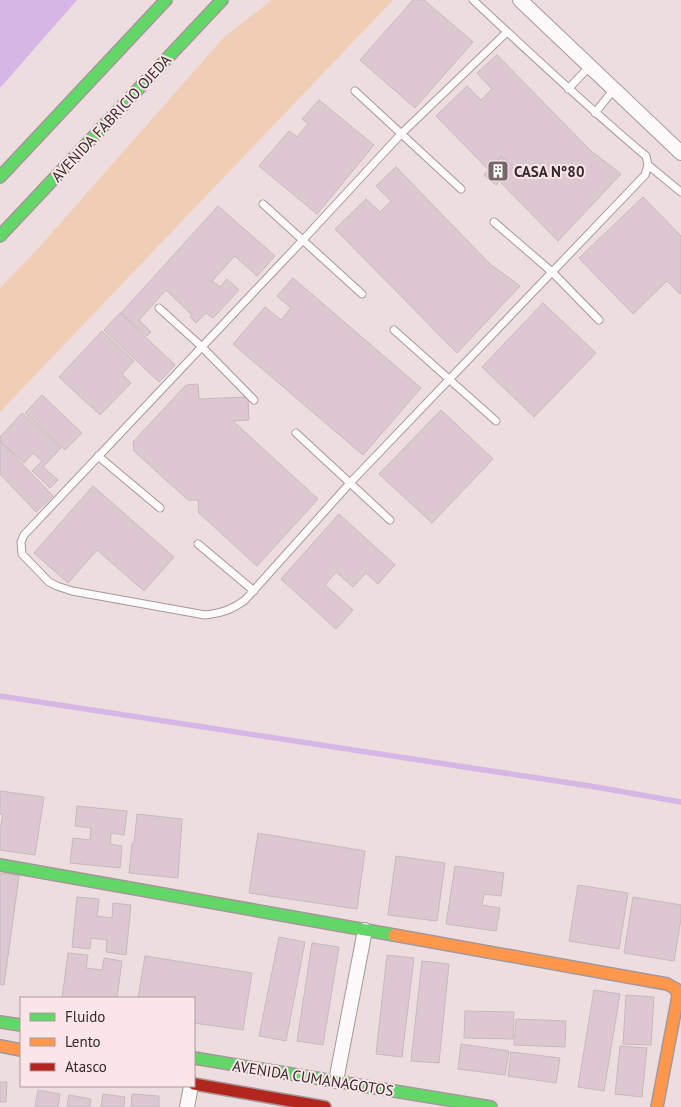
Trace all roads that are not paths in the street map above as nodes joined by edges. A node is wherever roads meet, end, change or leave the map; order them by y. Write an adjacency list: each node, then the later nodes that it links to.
1 (166, 0): 14 (street)
2 (473, 0): 5 (lane)
3 (520, 0): 6 (street)
4 (222, 1): 19 (street, AVENIDA FABRICIO OJEDA)
5 (507, 32): 7 (lane); 11 (lane)
6 (590, 66): 7 (lane); 8 (street)
7 (568, 89): 10 (lane)
8 (614, 89): 10 (lane); 12 (street)
9 (355, 90): 11 (lane)
10 (595, 113): 13 (lane)
11 (401, 134): 15 (lane); 20 (lane)
12 (681, 153)
13 (648, 165): 16 (lane); 21 (lane)
14 (0, 177)
15 (461, 189)
16 (681, 192)
17 (263, 204): 20 (lane)
18 (494, 222): 21 (lane)
19 (0, 236)
20 (302, 241): 22 (lane); 26 (lane)
21 (552, 272): 24 (lane); 27 (lane)
22 (362, 294)
23 (159, 308): 26 (lane)
24 (599, 320)
25 (394, 330): 27 (lane)
26 (201, 346): 28 (lane); 31 (lane)
27 (451, 379): 29 (lane); 32 (lane)
28 (254, 400)
29 (496, 421)
30 (296, 433): 32 (lane)
31 (98, 456): 33 (lane); 36 (lane)
32 (350, 483): 34 (lane); 36 (lane)
33 (160, 508)
34 (390, 520)
35 (198, 544): 36 (lane)
36 (254, 591)
37 (0, 865): 38 (street)
38 (366, 930): 44 (street); 50 (street)
39 (0, 1022): 40 (street)
40 (20, 1026)
41 (0, 1046): 42 (street)
42 (20, 1050)
43 (195, 1058): 44 (street, AVENIDA CUMANAGOTOS)
44 (336, 1081): 49 (street, AVENIDA CUMANAGOTOS)
45 (195, 1084): 48 (street, AVENIDA CUMANAGOTOS)
46 (191, 1087): 47 (street)
47 (187, 1107)
48 (325, 1107)
49 (491, 1107)
50 (657, 1107)

